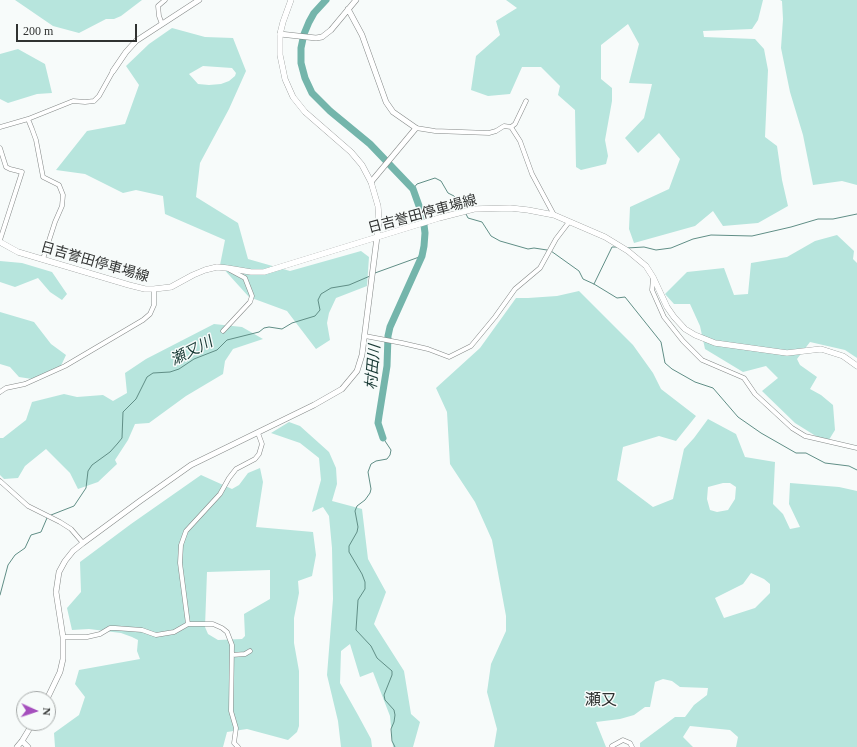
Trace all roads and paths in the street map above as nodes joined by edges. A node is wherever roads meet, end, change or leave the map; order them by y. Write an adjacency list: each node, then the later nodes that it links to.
1 (165, 0): 6 (street)
2 (199, 0): 6 (street)
3 (291, 0): 7 (main road)
4 (356, 0): 5 (street)
5 (348, 10): 7 (street); 13 (street)
6 (162, 24): 8 (street)
7 (280, 34): 15 (main road)
8 (113, 71): 10 (street)
9 (526, 101): 12 (street)
10 (28, 120): 11 (street); 20 (street)
11 (0, 127)
12 (511, 127): 13 (street); 16 (street)
13 (416, 128): 15 (street)
14 (0, 148): 19 (street)
15 (371, 182): 18 (main road)
16 (554, 215): 17 (main road, 日吉誉田停車場線); 18 (main road, 日吉誉田停車場線)
17 (569, 222): 22 (main road, 日吉誉田停車場線); 25 (street)
18 (377, 237): 21 (main road, 日吉誉田停車場線); 25 (street)
19 (0, 241): 20 (main road, 日吉誉田停車場線)
20 (43, 259): 23 (main road, 日吉誉田停車場線)
21 (227, 268): 23 (main road, 日吉誉田停車場線); 24 (street)
22 (653, 277): 26 (main road, 日吉誉田停車場線); 29 (street)
23 (154, 289): 27 (street)
24 (224, 331)
25 (365, 336): 28 (street)
26 (857, 366)
27 (0, 392)
28 (258, 432): 31 (street); 32 (street)
29 (857, 448)
30 (0, 481): 31 (street)
31 (83, 543): 33 (street)
32 (188, 624): 33 (street); 35 (street)
33 (63, 637): 36 (street)
34 (250, 651): 35 (street)
35 (232, 655): 42 (street)
36 (51, 691)
37 (28, 731): 38 (street)
38 (22, 741): 40 (street); 41 (street)
39 (612, 746): 43 (street)
40 (16, 747)
41 (28, 747)
42 (238, 747)
43 (632, 747)

